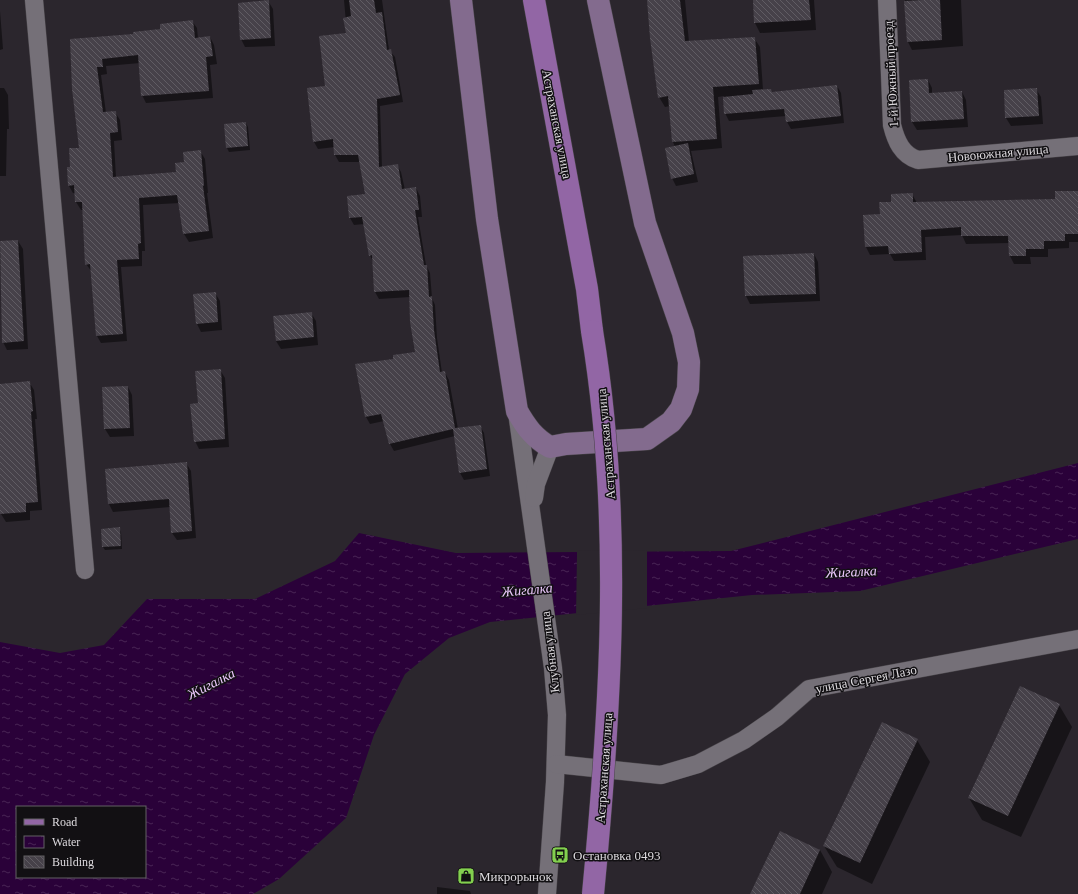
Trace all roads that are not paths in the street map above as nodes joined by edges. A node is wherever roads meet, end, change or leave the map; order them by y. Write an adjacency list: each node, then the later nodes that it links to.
1 (34, 0): 11 (street)
2 (461, 0): 8 (street)
3 (534, 0): 15 (main road, Астраханская улица, bridge)
4 (598, 0): 9 (street)
5 (887, 0): 7 (street, 1-й Южный проезд)
6 (1078, 146): 7 (street, Новоюжная улица)
7 (918, 160)
8 (517, 411): 9 (street); 10 (street, Клубная улица)
9 (550, 447): 10 (street)
10 (532, 521): 13 (street, Клубная улица)
11 (85, 570)
12 (1078, 640): 13 (street, улица Сергея Лазо)
13 (556, 764): 14 (street, Клубная улица)
14 (547, 894)
15 (594, 894)

